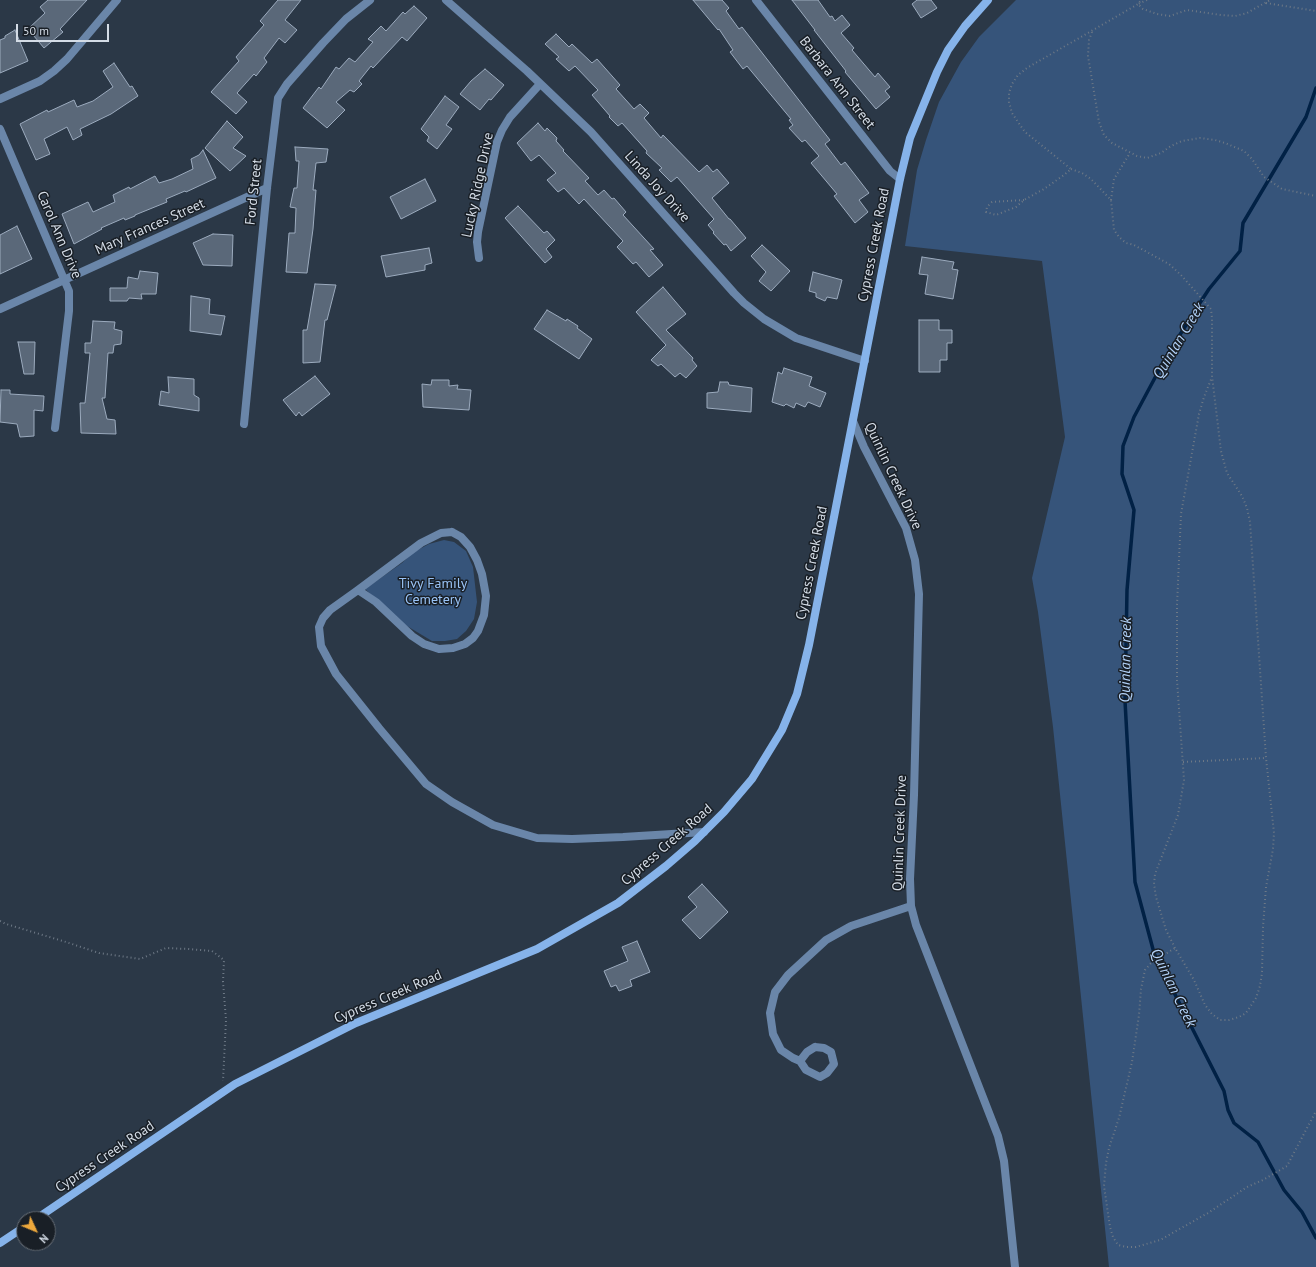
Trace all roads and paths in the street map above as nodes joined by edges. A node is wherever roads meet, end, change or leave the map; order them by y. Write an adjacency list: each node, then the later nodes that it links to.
1 (117, 0): 14 (street)
2 (370, 0): 19 (street, Ford Street)
3 (446, 0): 13 (street, Linda Joy Drive)
4 (756, 0): 18 (street, Barbara Ann Street)
5 (988, 0): 18 (main road, Cypress Creek Road)
6 (1141, 0): 10 (path)
7 (1147, 0): 10 (path)
8 (1270, 0): 9 (path)
9 (1266, 2): 10 (path); 11 (path)
10 (1138, 4): 12 (path)
11 (1316, 11)
12 (1093, 31): 16 (path); 17 (path)
13 (540, 84): 23 (street, Lucky Ridge Drive); 26 (street, Linda Joy Drive)
14 (0, 100)
15 (0, 129): 24 (street, Carol Ann Drive)
16 (1130, 153): 20 (path); 22 (path)
17 (1071, 169): 21 (path); 22 (path)
18 (900, 179): 26 (main road, Cypress Creek Road)
19 (267, 188): 24 (street, Mary Frances Street); 29 (street, Ford Street)
20 (1316, 196)
21 (1024, 200): 21 (path)
22 (1111, 200): 27 (path)
23 (480, 258)
24 (65, 280): 25 (street, Mary Frances Street); 30 (street, Carol Ann Drive)
25 (0, 309)
26 (865, 361): 28 (main road, Cypress Creek Road)
27 (1212, 376): 32 (path); 33 (path)
28 (853, 421): 34 (main road, Cypress Creek Road); 35 (street, Quinlin Creek Drive)
29 (244, 424)
30 (55, 428)
31 (358, 590): 31 (street); 34 (street)
32 (1266, 758): 33 (path); 37 (path)
33 (1183, 762): 37 (path)
34 (704, 832): 39 (main road, Cypress Creek Road)
35 (911, 906): 38 (street); 44 (street, Quinlin Creek Drive)
36 (0, 921): 39 (path)
37 (1175, 948): 40 (path)
38 (800, 1061)
39 (222, 1092): 41 (main road, Cypress Creek Road)
40 (1316, 1111)
41 (48, 1211)
42 (16, 1232): 43 (main road)
43 (0, 1243)
44 (1015, 1267)

